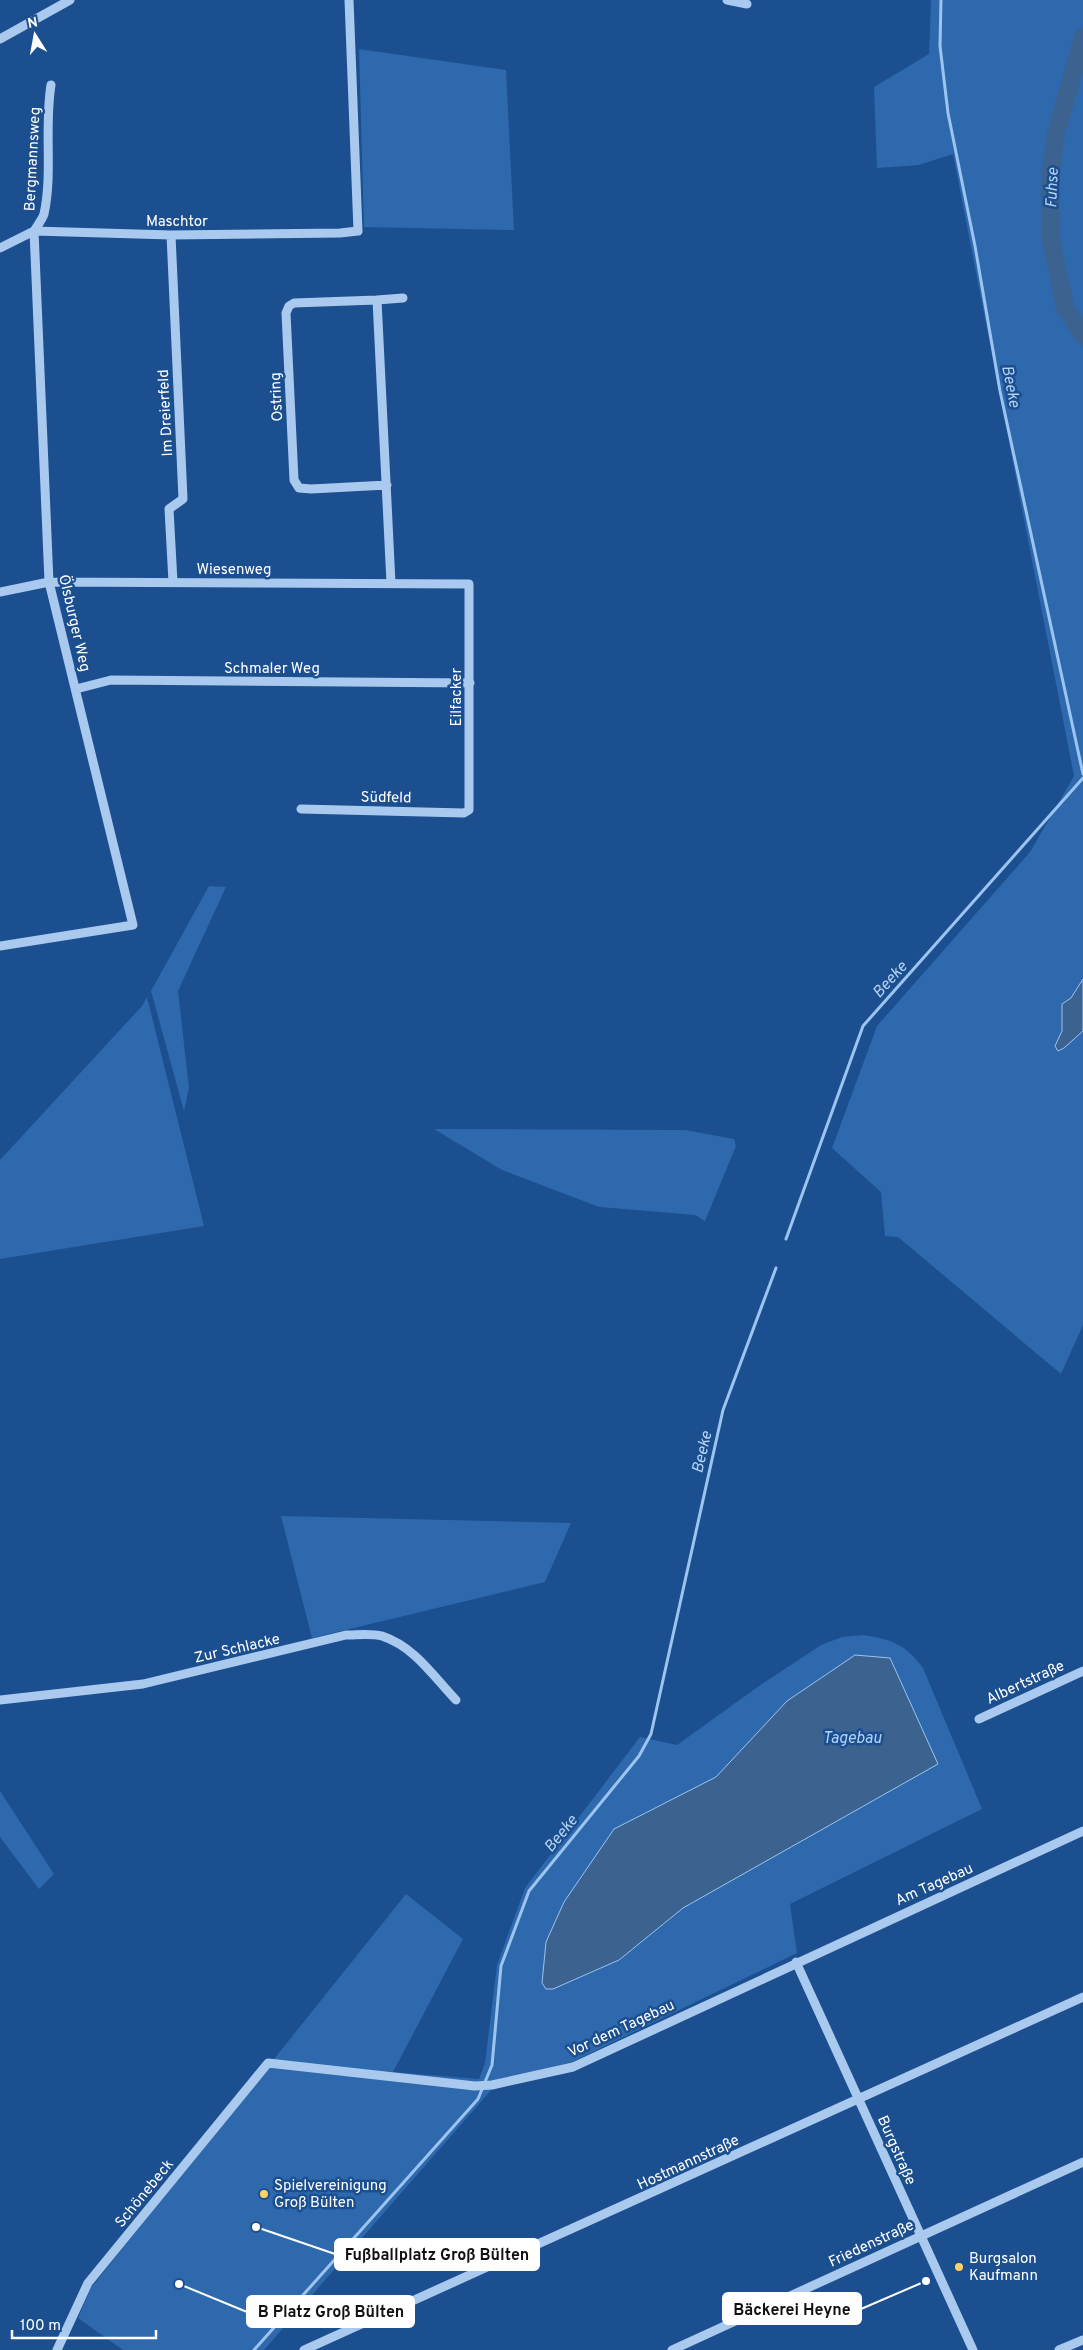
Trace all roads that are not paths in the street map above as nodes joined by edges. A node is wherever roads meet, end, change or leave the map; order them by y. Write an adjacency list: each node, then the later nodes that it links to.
1 (70, 0): 5 (street)
2 (349, 0): 8 (street, Maschtor)
3 (727, 0): 4 (street)
4 (746, 4)
5 (0, 39)
6 (51, 85): 7 (street, Bergmannsweg)
7 (34, 231): 8 (street, Maschtor); 9 (street, Maschtor); 13 (street, Ölsburger Weg)
8 (171, 235): 14 (street, Im Dreierfeld)
9 (0, 248)
10 (403, 298): 11 (street, Ostring)
11 (376, 300): 12 (street); 12 (street, Ostring)
12 (386, 485): 15 (street)
13 (49, 582): 14 (street, Wiesenweg); 17 (street, Wiesenweg); 19 (street, Ölsburger Weg)
14 (174, 582): 15 (street, Wiesenweg)
15 (392, 584): 16 (street, Wiesenweg)
16 (469, 584): 18 (street, Eilfacker)
17 (0, 592)
18 (470, 683): 19 (street, Schmaler Weg); 21 (street, Eilfacker)
19 (76, 689): 22 (street, Ölsburger Weg)
20 (301, 809): 21 (street, Südfeld)
21 (469, 810)
22 (0, 946)
23 (1083, 1671): 26 (street, Albertstraße)
24 (0, 1700): 25 (street, Zur Schlacke)
25 (456, 1700)
26 (978, 1719)
27 (1083, 1831): 28 (street, Am Tagebau)
28 (796, 1962): 30 (street, Vor dem Tagebau); 31 (street, Burgstraße)
29 (1083, 1997): 31 (street, Hostmannstraße)
30 (268, 2063): 35 (street, Schönebeck)
31 (859, 2098): 33 (street, Burgstraße); 36 (street, Hostmannstraße)
32 (1083, 2162): 33 (street, Friedenstraße)
33 (921, 2236): 37 (street, Friedenstraße); 38 (street, Burgstraße)
34 (1083, 2340): 39 (street)
35 (57, 2350)
36 (304, 2350)
37 (672, 2350)
38 (973, 2350)
39 (1059, 2350)

